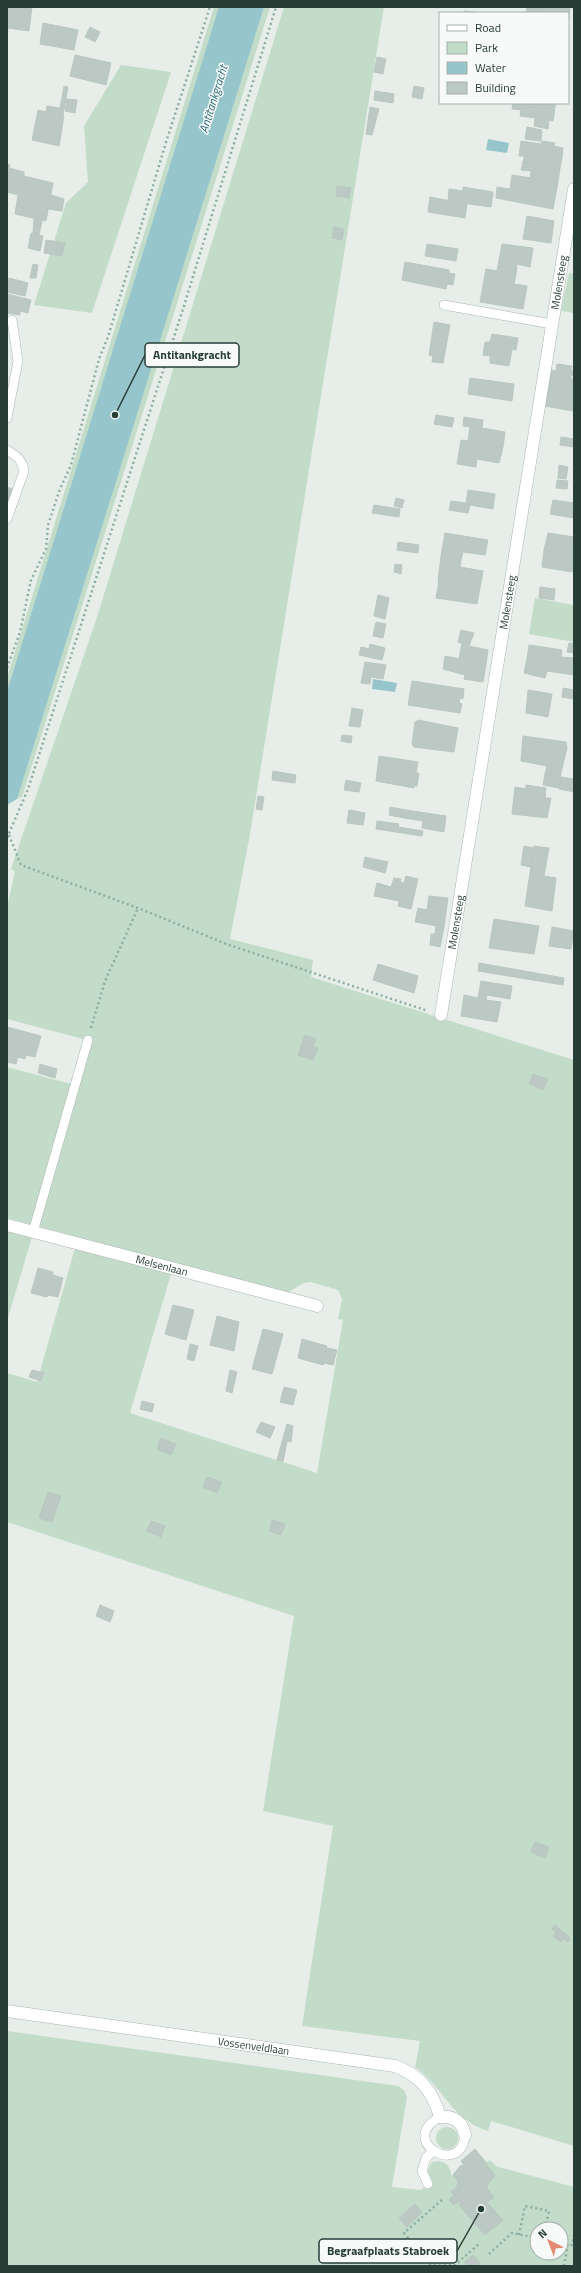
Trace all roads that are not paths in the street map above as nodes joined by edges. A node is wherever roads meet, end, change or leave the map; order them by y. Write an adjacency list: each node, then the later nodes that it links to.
1 (574, 189): 4 (street, Molensteeg)
2 (444, 305): 4 (lane)
3 (12, 320): 5 (lane)
4 (552, 324): 8 (street, Molensteeg)
5 (7, 418)
6 (7, 450): 7 (lane)
7 (7, 519)
8 (441, 1015)
9 (88, 1040): 11 (lane)
10 (7, 1225): 11 (street, Melsenlaan)
11 (33, 1232): 12 (street, Melsenlaan)
12 (317, 1306)
13 (7, 2011): 14 (street, Vossenveldlaan)
14 (440, 2117): 15 (street); 16 (lane)
15 (465, 2135): 16 (lane)
16 (433, 2151): 17 (lane)
17 (428, 2184)

